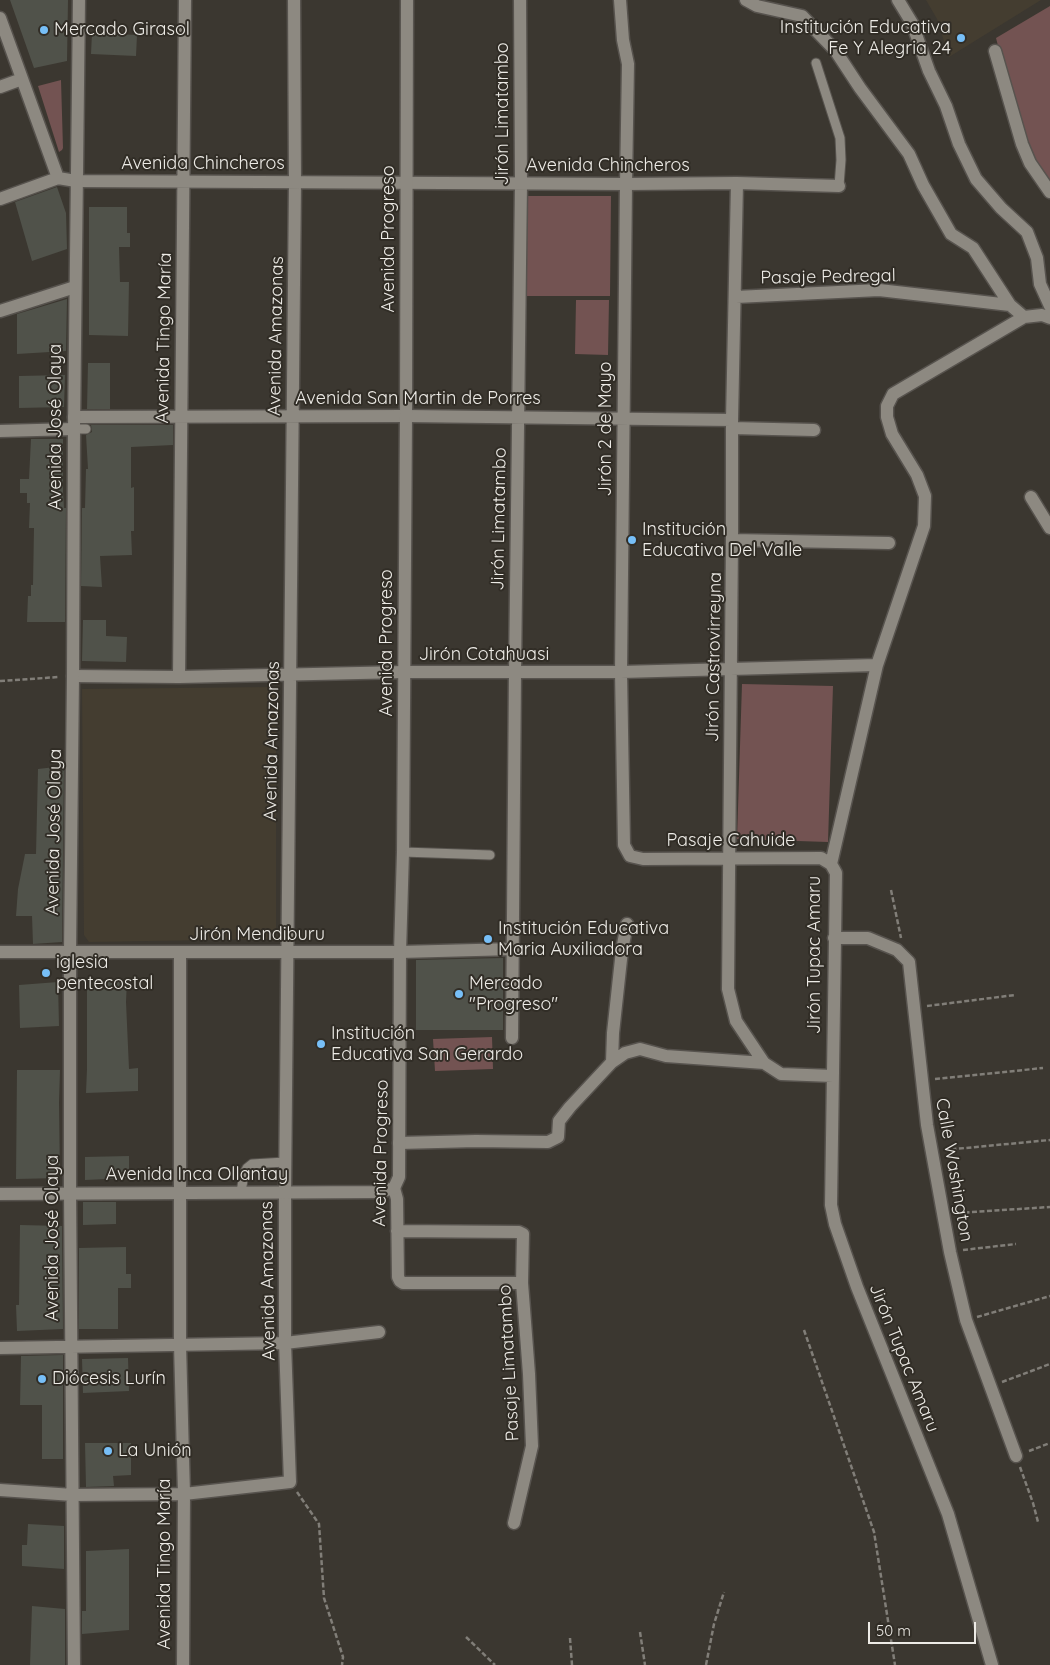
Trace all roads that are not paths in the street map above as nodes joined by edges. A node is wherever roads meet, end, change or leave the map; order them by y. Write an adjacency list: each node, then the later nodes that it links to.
1 (79, 0): 15 (street, Avenida José Olaya)
2 (186, 0): 16 (street, Avenida Tingo María)
3 (294, 0): 17 (street, Avenida Amazonas)
4 (407, 0): 18 (street, Avenida Progreso)
5 (520, 0): 19 (street, Jirón Limatambo)
6 (620, 0): 21 (street, Jirón 2 de Mayo)
7 (746, 0): 27 (street)
8 (898, 0): 28 (street)
9 (0, 18): 12 (street)
10 (995, 51): 23 (street)
11 (816, 63): 22 (lane)
12 (22, 79): 13 (street); 14 (street)
13 (0, 87)
14 (58, 178): 15 (street, Avenida Chincheros); 24 (street)
15 (76, 181): 16 (street, Avenida Chincheros); 25 (street, Avenida José Olaya)
16 (184, 182): 17 (street, Avenida Chincheros); 38 (street, Avenida Tingo María)
17 (295, 182): 18 (street, Avenida Chincheros); 32 (street, Avenida Amazonas)
18 (406, 183): 19 (street, Avenida Chincheros); 33 (street, Avenida Progreso)
19 (521, 183): 21 (street, Avenida Chincheros); 34 (street, Jirón Limatambo)
20 (737, 183): 21 (street, Avenida Chincheros); 22 (street, Avenida Chincheros); 26 (street, Jirón Castrovirreyna)
21 (626, 184): 35 (street, Jirón 2 de Mayo)
22 (839, 186)
23 (1050, 192)
24 (0, 199)
25 (75, 287): 29 (street); 36 (street, Avenida José Olaya)
26 (736, 297): 27 (street, Pasaje Pedregal); 37 (street, Jirón Castrovirreyna)
27 (1010, 304): 30 (street)
28 (1050, 306)
29 (0, 311)
30 (1024, 316): 31 (street); 45 (street, Jirón Tupac Amaru)
31 (1050, 318)
32 (292, 416): 33 (street, Avenida San Martin de Porres); 38 (street, Avenida San Martin de Porres); 50 (street, Avenida Amazonas)
33 (406, 416): 34 (street, Avenida San Martin de Porres); 47 (street, Avenida Progreso)
34 (518, 418): 35 (street, Avenida San Martin de Porres); 48 (street, Jirón Limatambo)
35 (623, 419): 37 (street, Avenida San Martin de Porres); 49 (street, Jirón 2 de Mayo)
36 (82, 423): 38 (street, Avenida San Martin de Porres); 40 (street, Avenida San Martin de Porres); 51 (street, Avenida José Olaya)
37 (732, 424): 39 (street, Avenida San Martin de Porres); 43 (street, Jirón Castrovirreyna)
38 (179, 426): 52 (street, Avenida Tingo María)
39 (814, 430)
40 (0, 431)
41 (1031, 497): 42 (street)
42 (1050, 528)
43 (732, 540): 44 (street); 46 (street, Jirón Castrovirreyna)
44 (889, 543)
45 (877, 665): 46 (street, Jirón Cotahuasi); 57 (street, Jirón Tupac Amaru)
46 (731, 670): 49 (street, Jirón Cotahuasi); 56 (street, Jirón Castrovirreyna)
47 (404, 672): 48 (street, Jirón Cotahuasi); 50 (street, Jirón Cotahuasi); 53 (street, Avenida Progreso)
48 (514, 672): 49 (street, Jirón Cotahuasi); 60 (street, Jirón Limatambo)
49 (622, 672): 55 (street, Jirón 2 de Mayo)
50 (291, 674): 52 (street, Jirón Cotahuasi); 64 (street, Avenida Amazonas)
51 (73, 676): 52 (street, Jirón Cotahuasi); 62 (street, Avenida José Olaya)
52 (179, 677)
53 (403, 852): 54 (lane); 65 (street, Avenida Progreso)
54 (490, 855)
55 (630, 856): 56 (street, Pasaje Cahuide)
56 (729, 859): 57 (street, Pasaje Cahuide); 68 (street, Jirón Castrovirreyna)
57 (831, 864): 59 (street, Jirón Tupac Amaru)
58 (627, 924): 67 (street)
59 (834, 938): 69 (street, Jirón Tupac Amaru); 85 (street, Calle Washington)
60 (514, 949): 65 (street, Jirón Mendiburu); 66 (street, Jirón Limatambo)
61 (0, 952): 62 (street, Jirón Mendiburu)
62 (70, 952): 63 (street, Jirón Mendiburu); 75 (street, Avenida José Olaya)
63 (180, 952): 64 (street, Jirón Mendiburu); 76 (street, Avenida Tingo María)
64 (287, 952): 65 (street, Jirón Mendiburu); 71 (street, Avenida Amazonas)
65 (400, 952): 70 (street, Avenida Progreso)
66 (512, 1038)
67 (612, 1062): 68 (street); 70 (street)
68 (764, 1062): 69 (street)
69 (833, 1076): 92 (street, Jirón Tupac Amaru)
70 (399, 1143): 72 (street, Avenida Progreso)
71 (285, 1162): 73 (lane); 74 (street, Avenida Amazonas)
72 (394, 1188): 74 (street, Avenida Inca Ollantay); 78 (street, Avenida Progreso)
73 (241, 1192): 74 (street, Avenida Inca Ollantay); 76 (street, Avenida Inca Ollantay)
74 (284, 1192): 81 (street, Avenida Amazonas)
75 (70, 1193): 76 (street, Avenida Inca Ollantay); 77 (street, Avenida Inca Ollantay); 83 (street, Avenida José Olaya)
76 (180, 1193): 82 (street, Avenida Tingo María)
77 (0, 1194)
78 (397, 1231): 79 (street, Avenida Progreso); 79 (street, Pasaje Limatambo)
79 (522, 1284): 89 (street, Pasaje Limatambo)
80 (379, 1332): 81 (street)
81 (286, 1343): 82 (street); 88 (street, Avenida Amazonas)
82 (180, 1345): 83 (street); 88 (street, Avenida Tingo María)
83 (72, 1347): 84 (street); 87 (street, Avenida José Olaya)
84 (0, 1348)
85 (1016, 1456)
86 (0, 1490): 87 (street)
87 (73, 1494): 88 (street); 90 (street, Avenida José Olaya)
88 (184, 1494): 91 (street, Avenida Tingo María)
89 (514, 1523)
90 (74, 1665)
91 (183, 1665)
92 (992, 1665)

